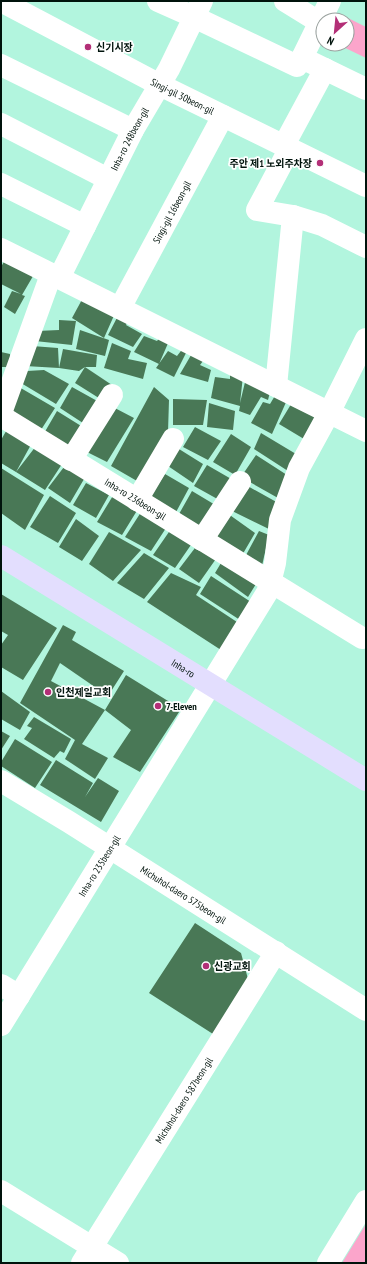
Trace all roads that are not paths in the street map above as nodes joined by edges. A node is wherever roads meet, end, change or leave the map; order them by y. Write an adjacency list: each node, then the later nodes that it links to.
1 (158, 1): 5 (street)
2 (285, 1): 7 (street)
3 (330, 1): 6 (street)
4 (4, 9): 12 (street, Singi-gil 30beon-gil)
5 (198, 9): 9 (street); 12 (street, Inha-ro 248beon-gil)
6 (324, 12)
7 (315, 20)
8 (315, 30): 9 (street)
9 (302, 58): 11 (street)
10 (1, 65): 16 (street)
11 (324, 69): 13 (street); 17 (street)
12 (160, 85): 14 (street, Singi-gil 30beon-gil); 16 (street, Inha-ro 248beon-gil)
13 (366, 89)
14 (223, 116): 17 (street, Singi-gil 30beon-gil); 26 (street, Singi-gil 16beon-gil)
15 (1, 124): 18 (street)
16 (133, 130): 18 (street, Inha-ro 248beon-gil)
17 (287, 146): 20 (street, Singi-gil 30beon-gil); 21 (street)
18 (108, 179): 22 (street, Inha-ro 248beon-gil)
19 (1, 184): 22 (street)
20 (366, 186)
21 (293, 216): 23 (street); 28 (street)
22 (85, 226): 25 (street, Inha-ro 248beon-gil)
23 (366, 247)
24 (1, 249): 25 (street)
25 (57, 277): 26 (street); 31 (street, Inha-ro 248beon-gil)
26 (120, 308): 28 (street)
27 (363, 353): 30 (street)
28 (276, 386): 30 (street)
29 (112, 395): 35 (street)
30 (329, 412): 33 (street); 40 (street)
31 (1, 413)
32 (1, 416): 35 (street, Inha-ro 236beon-gil)
33 (366, 431)
34 (173, 439): 37 (street)
35 (71, 460): 37 (street, Inha-ro 236beon-gil)
36 (240, 482): 38 (street)
37 (136, 500): 38 (street, Inha-ro 236beon-gil)
38 (202, 540): 40 (street, Inha-ro 236beon-gil)
39 (1, 556): 42 (main road, Inha-ro)
40 (270, 582): 41 (street, Inha-ro 236beon-gil); 42 (street, Inha-ro 235beon-gil)
41 (362, 638)
42 (210, 686): 43 (main road, Inha-ro); 45 (street, Inha-ro 235beon-gil)
43 (366, 780)
44 (1, 781): 45 (street, Michuhol-daero 575beon-gil)
45 (110, 848): 46 (street, Michuhol-daero 575beon-gil); 47 (street, Inha-ro 235beon-gil)
46 (276, 952): 48 (street, Michuhol-daero 575beon-gil); 52 (street, Michuhol-daero 587beon-gil)
47 (10, 990): 49 (street, Inha-ro 235beon-gil)
48 (366, 1010)
49 (1, 1025)
50 (1, 1191): 52 (street)
51 (364, 1206): 54 (street)
52 (87, 1255): 53 (street)
53 (118, 1263)
54 (328, 1263)

